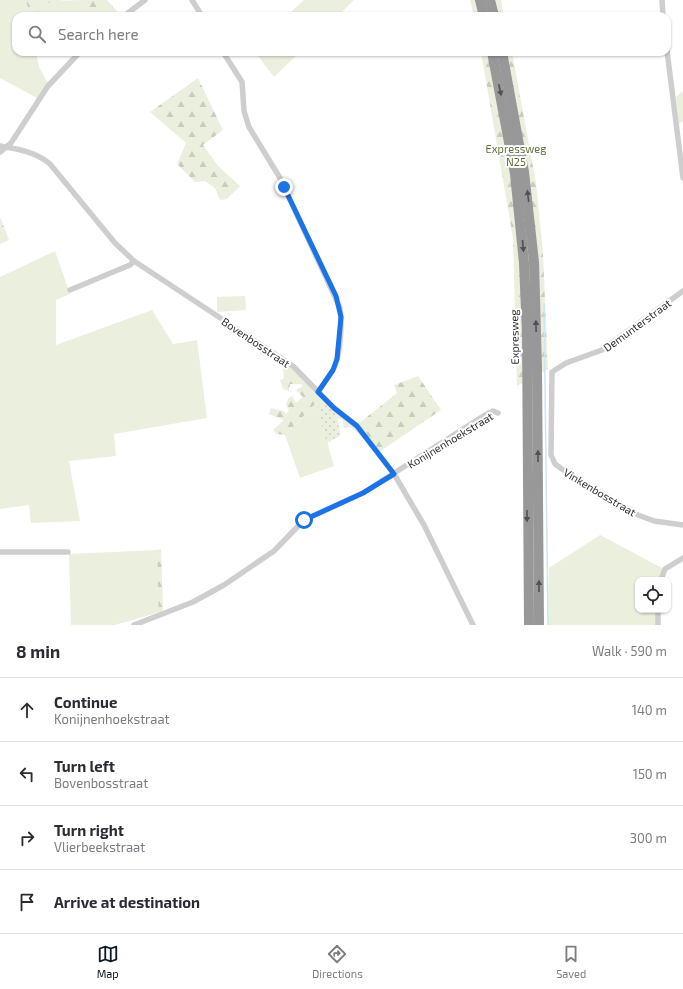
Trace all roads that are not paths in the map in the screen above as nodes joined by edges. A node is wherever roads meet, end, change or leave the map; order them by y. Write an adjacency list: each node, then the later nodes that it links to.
1 (144, 0): 6 (street)
2 (192, 0): 7 (street)
3 (480, 0): 8 (highway)
4 (490, 0): 9 (highway)
5 (662, 0): 10 (street)
6 (129, 12)
7 (200, 12)
8 (483, 12)
9 (493, 12)
10 (663, 12)
11 (76, 56): 17 (street)
12 (226, 56): 24 (street)
13 (493, 56): 35 (highway, Expresweg, one-way to 35)
14 (503, 56): 36 (highway, Expresweg, one-way to 14)
15 (668, 56): 19 (street)
16 (0, 146): 17 (street, Bovenbosstraat)
17 (7, 147): 18 (street); 20 (street, Bovenbosstraat)
18 (0, 152)
19 (683, 178)
20 (134, 261): 21 (street); 24 (street, Bovenbosstraat)
21 (70, 290)
22 (683, 291): 23 (street, Demunterstraat)
23 (566, 363): 27 (street, Vinkenbosstraat)
24 (318, 392): 26 (street, Bovenbosstraat)
25 (498, 413): 26 (street, Konijnenhoekstraat)
26 (394, 474): 33 (street, Konijnenhoekstraat); 34 (street, Bovenbosstraat)
27 (683, 525)
28 (0, 552): 29 (street)
29 (68, 552)
30 (683, 558): 31 (street)
31 (662, 577)
32 (658, 613): 37 (street)
33 (134, 625)
34 (473, 625)
35 (529, 625)
36 (539, 625)
37 (658, 625)

